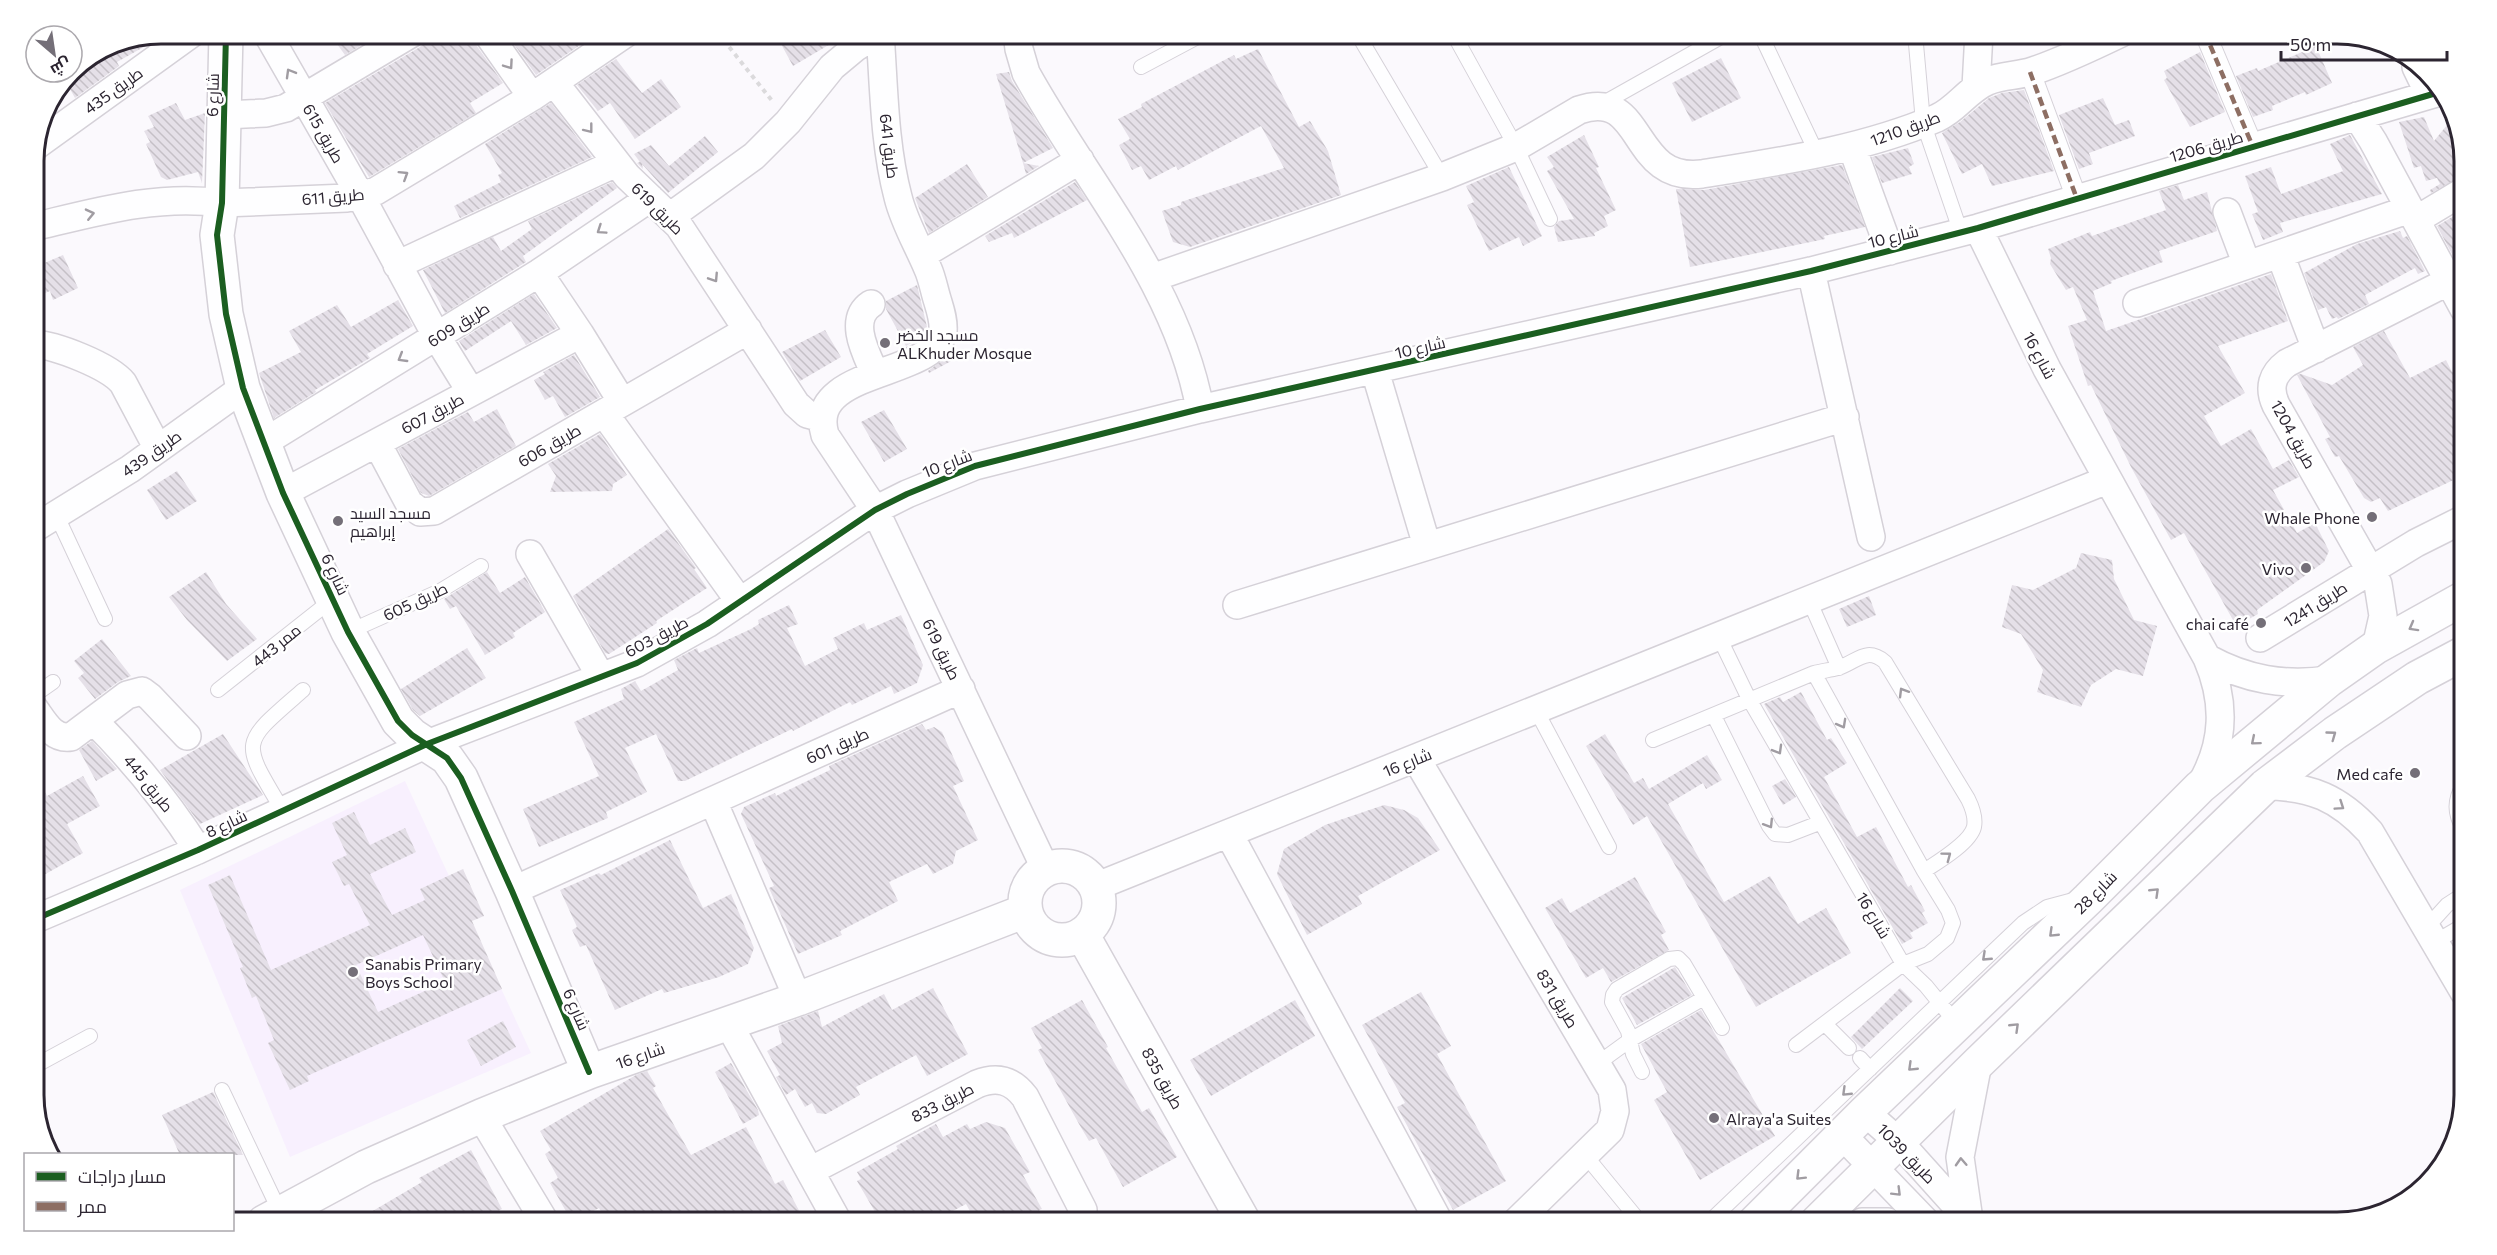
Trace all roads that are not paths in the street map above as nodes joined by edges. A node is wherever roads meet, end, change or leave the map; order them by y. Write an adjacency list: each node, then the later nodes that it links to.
1 (177, 44): 29 (street, طريق 435)
2 (226, 44): 26 (street, شارع 6)
3 (273, 44): 24 (street, طريق 615, one-way to 3)
4 (394, 44): 24 (street)
5 (497, 44): 22 (street, طريق 619, one-way to 22)
6 (607, 44): 22 (street, طريق 611)
7 (861, 44): 44 (street)
8 (880, 44): 50 (street, طريق 641)
9 (1018, 44): 34 (street)
10 (1184, 44): 19 (lane)
11 (1363, 44): 36 (lane)
12 (1459, 44): 30 (lane)
13 (1708, 44): 25 (lane)
14 (1765, 44): 33 (lane)
15 (1916, 44): 28 (lane)
16 (1978, 44): 21 (street)
17 (2099, 44): 20 (street, طريق 1210)
18 (2210, 44): 32 (street)
19 (1141, 67)
20 (2030, 72): 21 (street, طريق 1210); 40 (street)
21 (1976, 87): 28 (street, طريق 1210)
22 (543, 90): 35 (street, طريق 619, one-way to 35); 38 (street, طريق 611, one-way to 22)
23 (2433, 94): 27 (street, طريق 1206)
24 (304, 98): 26 (street); 38 (street, طريق 615)
25 (1600, 105): 30 (street); 33 (street)
26 (225, 115): 41 (street, شارع 6)
27 (2357, 116): 32 (street, طريق 1206); 43 (street)
28 (1923, 122): 31 (street, طريق 1210); 47 (lane)
29 (45, 139)
30 (1516, 147): 36 (street); 45 (lane)
31 (1852, 147): 33 (street); 48 (street, طريق 1210)
32 (2253, 147): 40 (street, طريق 1206)
33 (1818, 156)
34 (1080, 160): 50 (street); 55 (street)
35 (616, 163): 39 (street, طريق 619); 51 (street)
36 (1442, 177): 55 (street)
37 (2453, 196): 43 (street)
38 (361, 197): 41 (street, طريق 611); 51 (street, طريق 615)
39 (650, 198): 44 (street, طريق 619); 54 (street, طريق 609, one-way to 54)
40 (2077, 199): 47 (street, طريق 1206)
41 (222, 203): 46 (street, طريق 611, one-way to 41); 67 (street, شارع 6)
42 (2227, 212): 52 (street)
43 (2413, 215): 49 (street); 56 (street)
44 (671, 216): 60 (street, طريق 619, one-way to 60)
45 (1550, 219)
46 (44, 224)
47 (1969, 230): 48 (street, شارع 10); 76 (street, شارع 16)
48 (1890, 251): 53 (street, شارع 10)
49 (2280, 254): 52 (street); 64 (street)
50 (925, 263): 66 (street, طريق 641)
51 (397, 265): 62 (street, طريق 615)
52 (2247, 265): 58 (street)
53 (1811, 271): 65 (street, شارع 10); 71 (street)
54 (539, 273): 61 (street); 62 (street, طريق 609)
55 (1152, 278): 70 (street)
56 (2449, 281): 57 (street); 64 (street, طريق 1204)
57 (2453, 289)
58 (2136, 303)
59 (872, 304): 66 (street)
60 (748, 330): 69 (street, طريق 606); 72 (street, طريق 619)
61 (580, 334): 68 (street, طريق 607); 69 (street)
62 (437, 337): 68 (street, طريق 615); 73 (street, طريق 609, one-way to 73)
63 (44, 343): 75 (street)
64 (2316, 349): 86 (street, طريق 1204)
65 (1375, 371): 70 (street, شارع 10); 83 (street)
66 (875, 374): 72 (street)
67 (243, 388): 73 (street, شارع 6); 75 (street, طريق 439)
68 (471, 392): 74 (street, طريق 607)
69 (613, 407): 74 (street, طريق 606); 89 (street)
70 (1200, 409): 78 (street, شارع 10)
71 (1845, 417): 82 (street); 83 (street)
72 (824, 427): 78 (street, طريق 619)
73 (263, 443): 77 (street, شارع 6)
74 (377, 443): 77 (street, طريق 607)
75 (158, 449): 79 (street, طريق 439)
76 (2108, 480): 88 (street, شارع 16); 97 (street, شارع 16)
77 (283, 493): 87 (street, شارع 6)
78 (875, 510): 89 (street, طريق 603); 106 (street, طريق 619)
79 (57, 514): 80 (street, طريق 439); 92 (lane)
80 (44, 522)
81 (2453, 525): 86 (street, طريق 1241)
82 (1871, 537)
83 (1427, 546): 91 (street)
84 (530, 554): 101 (street)
85 (481, 567): 93 (lane, طريق 605)
86 (2371, 570): 95 (street, طريق 1241); 96 (street)
87 (333, 599): 93 (street, شارع 6); 104 (lane, ممر 443)
88 (1809, 600): 94 (street, شارع 16); 99 (lane)
89 (740, 602): 101 (street, طريق 603)
90 (2453, 604): 96 (street, شارع 28, one-way to 96)
91 (1237, 605)
92 (105, 619)
93 (348, 632): 115 (street, شارع 6)
94 (1719, 637): 108 (lane, شارع 16); 109 (street, شارع 16)
95 (2260, 638)
96 (2376, 647): 102 (street, شارع 28)
97 (2207, 658): 102 (street); 118 (street, شارع 16)
98 (2454, 659): 117 (street, one-way to 98)
99 (1839, 668): 100 (lane); 126 (lane, one-way to 99)
100 (1814, 673): 108 (lane); 126 (lane, one-way to 126)
101 (601, 677): 115 (street, طريق 603)
102 (2329, 680): 118 (street, شارع 28, one-way to 118)
103 (53, 682): 107 (lane)
104 (218, 690)
105 (303, 690): 120 (lane)
106 (961, 690): 119 (street, طريق 601); 125 (street, طريق 619)
107 (44, 693)
108 (1749, 699): 110 (lane); 121 (lane, شارع 16, one-way to 121)
109 (1536, 710): 116 (street, شارع 16); 123 (lane)
110 (1714, 716): 114 (lane); 121 (lane, one-way to 121)
111 (44, 720): 112 (street)
112 (93, 721): 113 (street); 124 (street, طريق 445)
113 (187, 736)
114 (1653, 740)
115 (427, 744): 120 (street, شارع 8); 128 (street, شارع 6)
116 (1416, 758): 122 (street, شارع 16); 150 (street, طريق 831)
117 (2265, 786): 134 (street, one-way to 134); 149 (street, one-way to 117)
118 (2199, 787): 139 (street, شارع 28, one-way to 139)
119 (713, 801): 128 (street, طريق 601); 138 (street)
120 (283, 811): 124 (street, شارع 8)
121 (1819, 823): 135 (lane, شارع 16)
122 (1229, 834): 127 (street, شارع 16); 168 (street)
123 (1610, 847)
124 (198, 850): 131 (street, شارع 8)
125 (1046, 870): 127 (street); 130 (street)
126 (1924, 871): 135 (lane)
127 (1095, 887): 133 (street)
128 (512, 891): 152 (street, شارع 6)
129 (2454, 901): 134 (lane)
130 (1025, 911): 133 (street); 138 (street, شارع 16)
131 (44, 915)
132 (2454, 928): 134 (lane)
133 (1082, 934): 167 (street, طريق 835)
134 (2431, 934): 136 (street)
135 (1903, 964): 139 (lane, شارع 16); 141 (lane)
136 (2454, 974)
137 (1704, 998): 142 (lane); 144 (lane); 144 (lane)
138 (798, 999): 140 (street, شارع 16)
139 (1948, 1013): 151 (lane); 155 (street, شارع 28, one-way to 155)
140 (728, 1023): 152 (street, شارع 16); 161 (street)
141 (1825, 1024): 145 (lane); 146 (lane)
142 (1722, 1028)
143 (90, 1036): 148 (lane)
144 (1630, 1040): 150 (lane); 153 (lane)
145 (1796, 1045)
146 (1849, 1048)
147 (1860, 1058): 151 (lane)
148 (44, 1061)
149 (1978, 1063): 158 (street); 176 (street, one-way to 149)
150 (1597, 1064): 159 (street, طريق 831)
151 (1870, 1069): 171 (lane, one-way to 171)
152 (589, 1072): 156 (street, شارع 16)
153 (1642, 1072)
154 (222, 1090): 163 (lane)
155 (1865, 1112): 157 (street, شارع 28); 158 (street, طريق 1039)
156 (481, 1116): 164 (street, شارع 16); 165 (street)
157 (1842, 1135): 160 (street, طريق 1039); 172 (street, شارع 28, one-way to 172)
158 (1899, 1142): 160 (street); 175 (street, طريق 1039)
159 (1585, 1155): 169 (street, طريق 831); 170 (lane)
160 (1873, 1167): 173 (street); 174 (street, طريق 1039, one-way to 174)
161 (810, 1171): 162 (street, طريق 833); 166 (street)
162 (1083, 1210)
163 (270, 1212)
164 (281, 1212)
165 (539, 1212)
166 (833, 1212)
167 (1238, 1212)
168 (1433, 1212)
169 (1526, 1212)
170 (1632, 1212)
171 (1720, 1212)
172 (1765, 1212)
173 (1827, 1212)
174 (1916, 1212)
175 (1962, 1212)
176 (1968, 1212)

